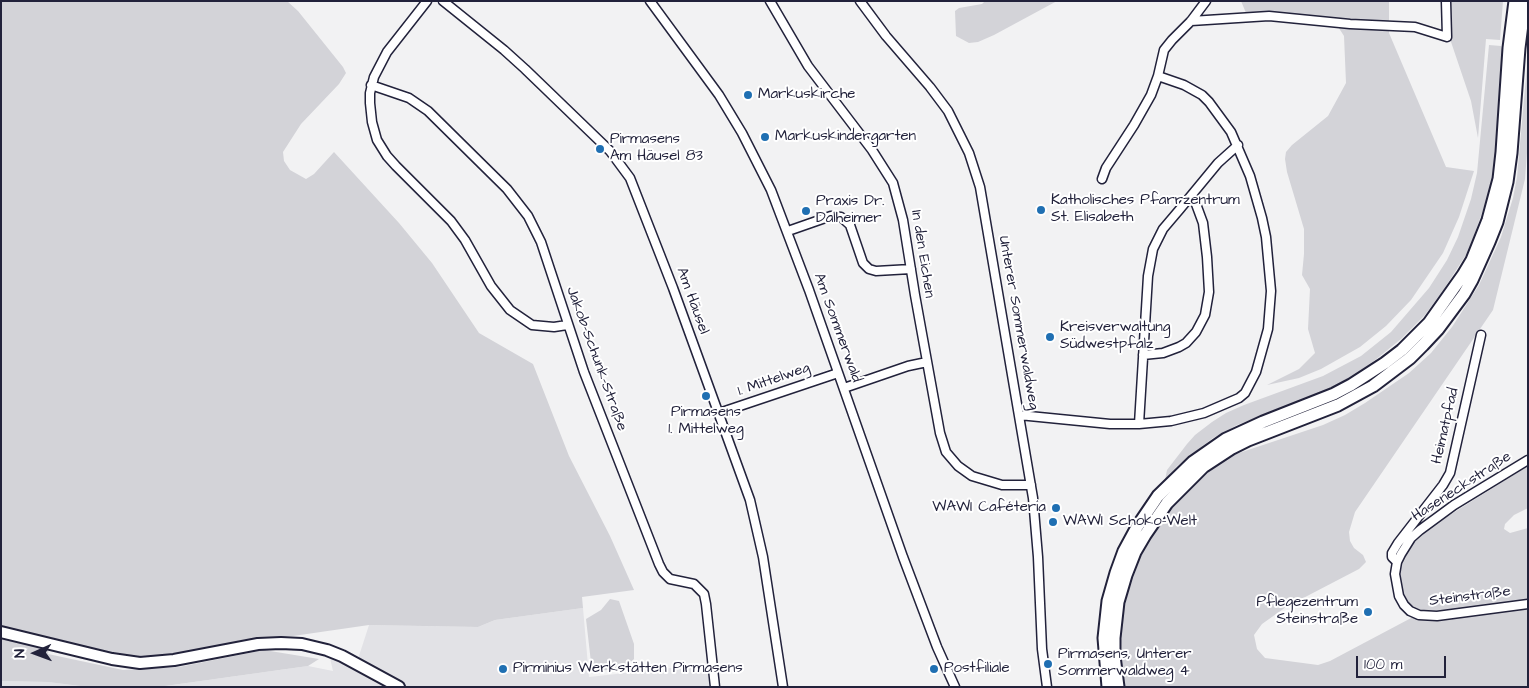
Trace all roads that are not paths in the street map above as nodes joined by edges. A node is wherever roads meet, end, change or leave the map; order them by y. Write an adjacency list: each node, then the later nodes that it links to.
1 (427, 1): 12 (street)
2 (443, 1): 24 (street, Am Häusel)
3 (650, 1): 16 (street, Am Sommerwald)
4 (770, 1): 17 (street, In den Eichen)
5 (860, 1): 25 (street, Unterer Sommerwaldweg)
6 (1206, 1): 10 (street)
7 (1446, 1): 10 (street)
8 (1515, 1): 37 (highway)
9 (1525, 1): 38 (highway)
10 (1191, 21): 11 (street)
11 (1158, 76): 13 (street); 14 (street)
12 (371, 85): 18 (street, Jakob-Schunk-Straße); 18 (street)
13 (1238, 145): 15 (street); 26 (street)
14 (1102, 179)
15 (1190, 197): 20 (street); 20 (street)
16 (788, 232): 17 (street); 22 (street, Am Sommerwald)
17 (911, 269): 21 (street, In den Eichen)
18 (567, 325): 33 (street, Jakob-Schunk-Straße)
19 (1481, 335): 29 (street, Heimatpfad)
20 (1143, 354): 26 (street)
21 (927, 362): 23 (street); 28 (street, In den Eichen)
22 (838, 372): 23 (street, Am Sommerwald); 24 (street, 1. Mittelweg)
23 (844, 388): 35 (street, Am Sommerwald)
24 (719, 413): 34 (street, Am Häusel)
25 (1019, 415): 26 (street); 28 (street, Unterer Sommerwaldweg)
26 (1139, 424)
27 (1528, 460): 29 (street, Haseneckstraße)
28 (1031, 485): 36 (street, Unterer Sommerwaldweg)
29 (1397, 562): 30 (street, Steinstraße)
30 (1528, 604)
31 (1, 632): 32 (main road)
32 (399, 687)
33 (715, 687)
34 (783, 687)
35 (955, 687)
36 (1047, 687)
37 (1108, 687)
38 (1118, 687)

